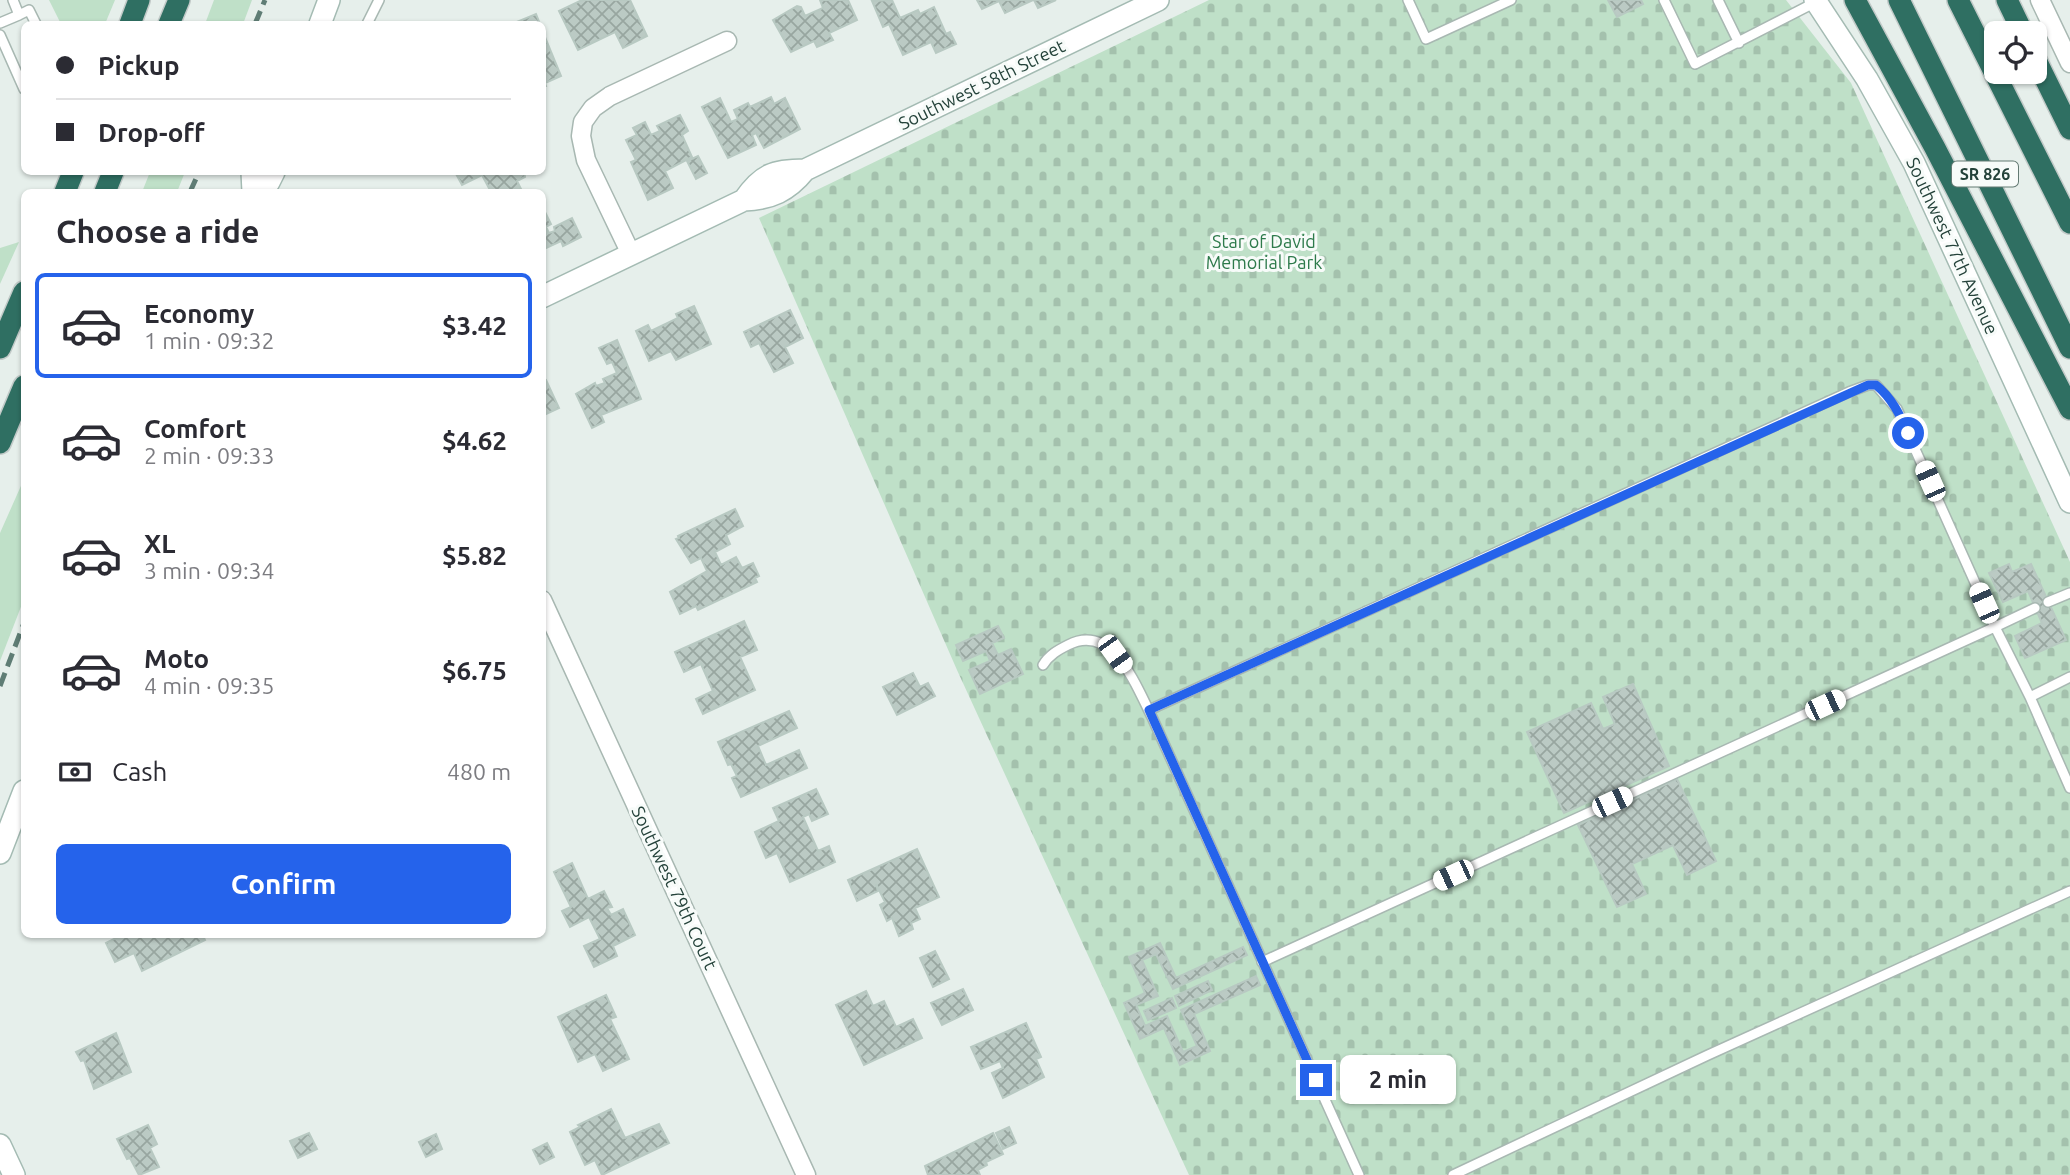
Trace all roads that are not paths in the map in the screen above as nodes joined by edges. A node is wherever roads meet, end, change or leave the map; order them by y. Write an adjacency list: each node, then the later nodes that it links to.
1 (13, 0): 17 (lane)
2 (139, 0): 19 (highway)
3 (179, 0): 20 (highway)
4 (330, 0): 21 (street)
5 (379, 0): 22 (lane)
6 (1158, 0): 35 (street, Southwest 58th Street)
7 (1408, 0): 8 (lane)
8 (1511, 0)
9 (1664, 0): 27 (lane)
10 (1718, 0): 27 (lane)
11 (1855, 0): 41 (highway)
12 (1899, 0): 39 (highway, SR 826)
13 (1958, 0): 34 (highway, SR 826)
14 (2007, 0): 23 (highway)
15 (2040, 0): 28 (street)
16 (1815, 1): 27 (lane); 43 (street, Southwest 77th Avenue)
17 (19, 15): 18 (lane); 24 (lane)
18 (34, 21)
19 (131, 21)
20 (170, 21)
21 (321, 21)
22 (368, 21)
23 (2017, 21)
24 (0, 23)
25 (0, 35): 29 (lane)
26 (727, 41): 35 (street)
27 (1739, 43)
28 (2070, 62)
29 (21, 82)
30 (2047, 82): 31 (highway)
31 (2070, 129)
32 (272, 175): 33 (street)
33 (262, 189)
34 (2070, 223)
35 (631, 254): 36 (street, Southwest 58th Street)
36 (546, 295)
37 (21, 299): 38 (highway)
38 (0, 348)
39 (2070, 348)
40 (21, 393): 42 (highway)
41 (2070, 409)
42 (0, 443)
43 (2070, 502)
44 (2070, 593): 45 (lane)
45 (2048, 602)
46 (2035, 608): 48 (lane)
47 (546, 609): 60 (street, Southwest 79th Court)
48 (1995, 627): 51 (lane); 52 (lane); 57 (lane)
49 (1042, 665): 52 (lane)
50 (2070, 677): 51 (lane)
51 (2030, 698): 53 (lane)
52 (1149, 710): 57 (lane)
53 (2070, 788)
54 (21, 799): 55 (street)
55 (0, 853)
56 (2070, 891): 62 (lane)
57 (1262, 962): 61 (lane)
58 (0, 1145): 59 (street)
59 (14, 1175)
60 (806, 1175)
61 (1359, 1175)
62 (1454, 1175)

